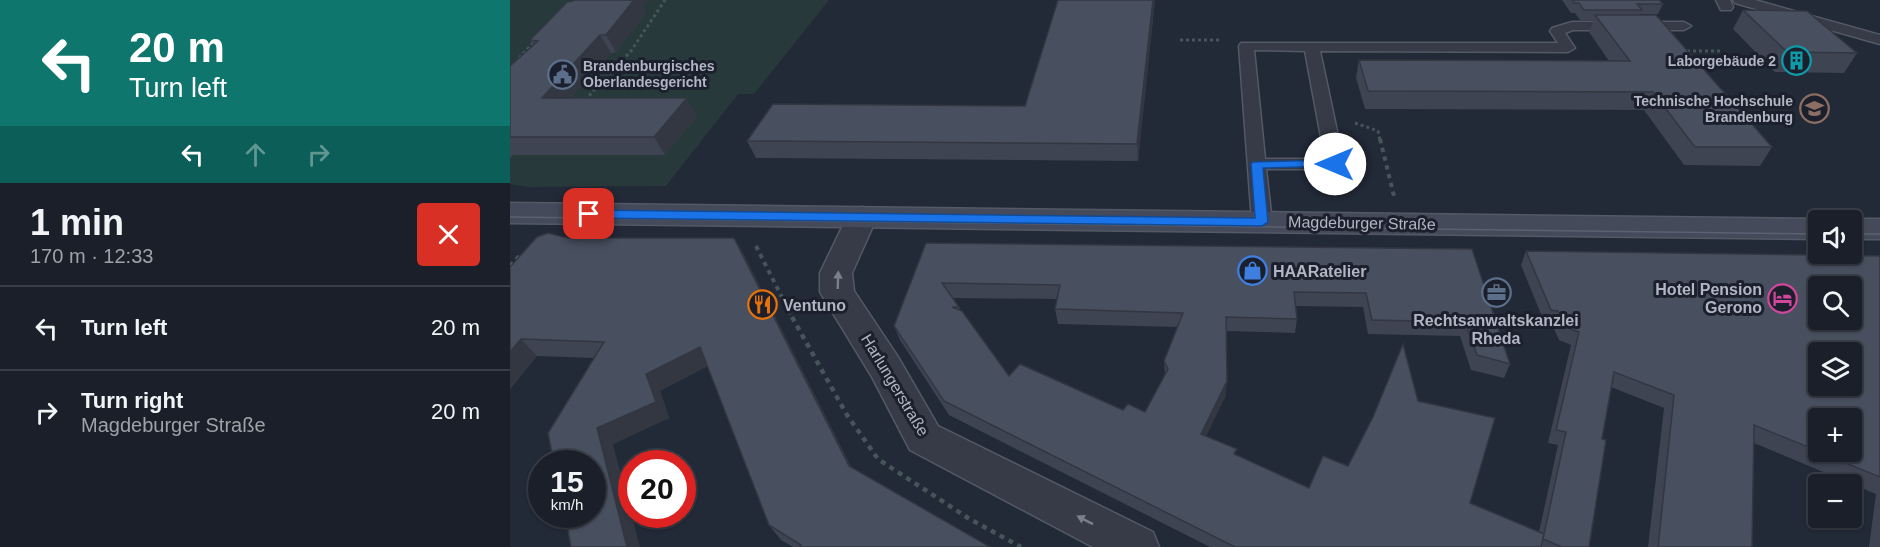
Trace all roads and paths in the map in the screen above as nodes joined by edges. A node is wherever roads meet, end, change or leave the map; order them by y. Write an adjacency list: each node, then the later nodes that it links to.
1 (664, 0): 10 (path)
2 (1740, 0): 7 (lane)
3 (1684, 26): 8 (lane)
4 (541, 34): 9 (path)
5 (1180, 40): 6 (path)
6 (1224, 40)
7 (1880, 40)
8 (1311, 46): 11 (lane); 12 (lane)
9 (518, 59)
10 (578, 108)
11 (1325, 112): 12 (lane); 13 (path)
12 (1257, 164): 16 (lane)
13 (1395, 203)
14 (510, 213): 15 (street, Magdeburger Straße)
15 (862, 217): 16 (street, Magdeburger Straße); 22 (street, Harlungerstraße, one-way to 15)
16 (1262, 222): 17 (street, Magdeburger Straße)
17 (1808, 228)
18 (1862, 229): 19 (street)
19 (1880, 229)
20 (524, 252): 21 (path)
21 (510, 266)
22 (1137, 547)

